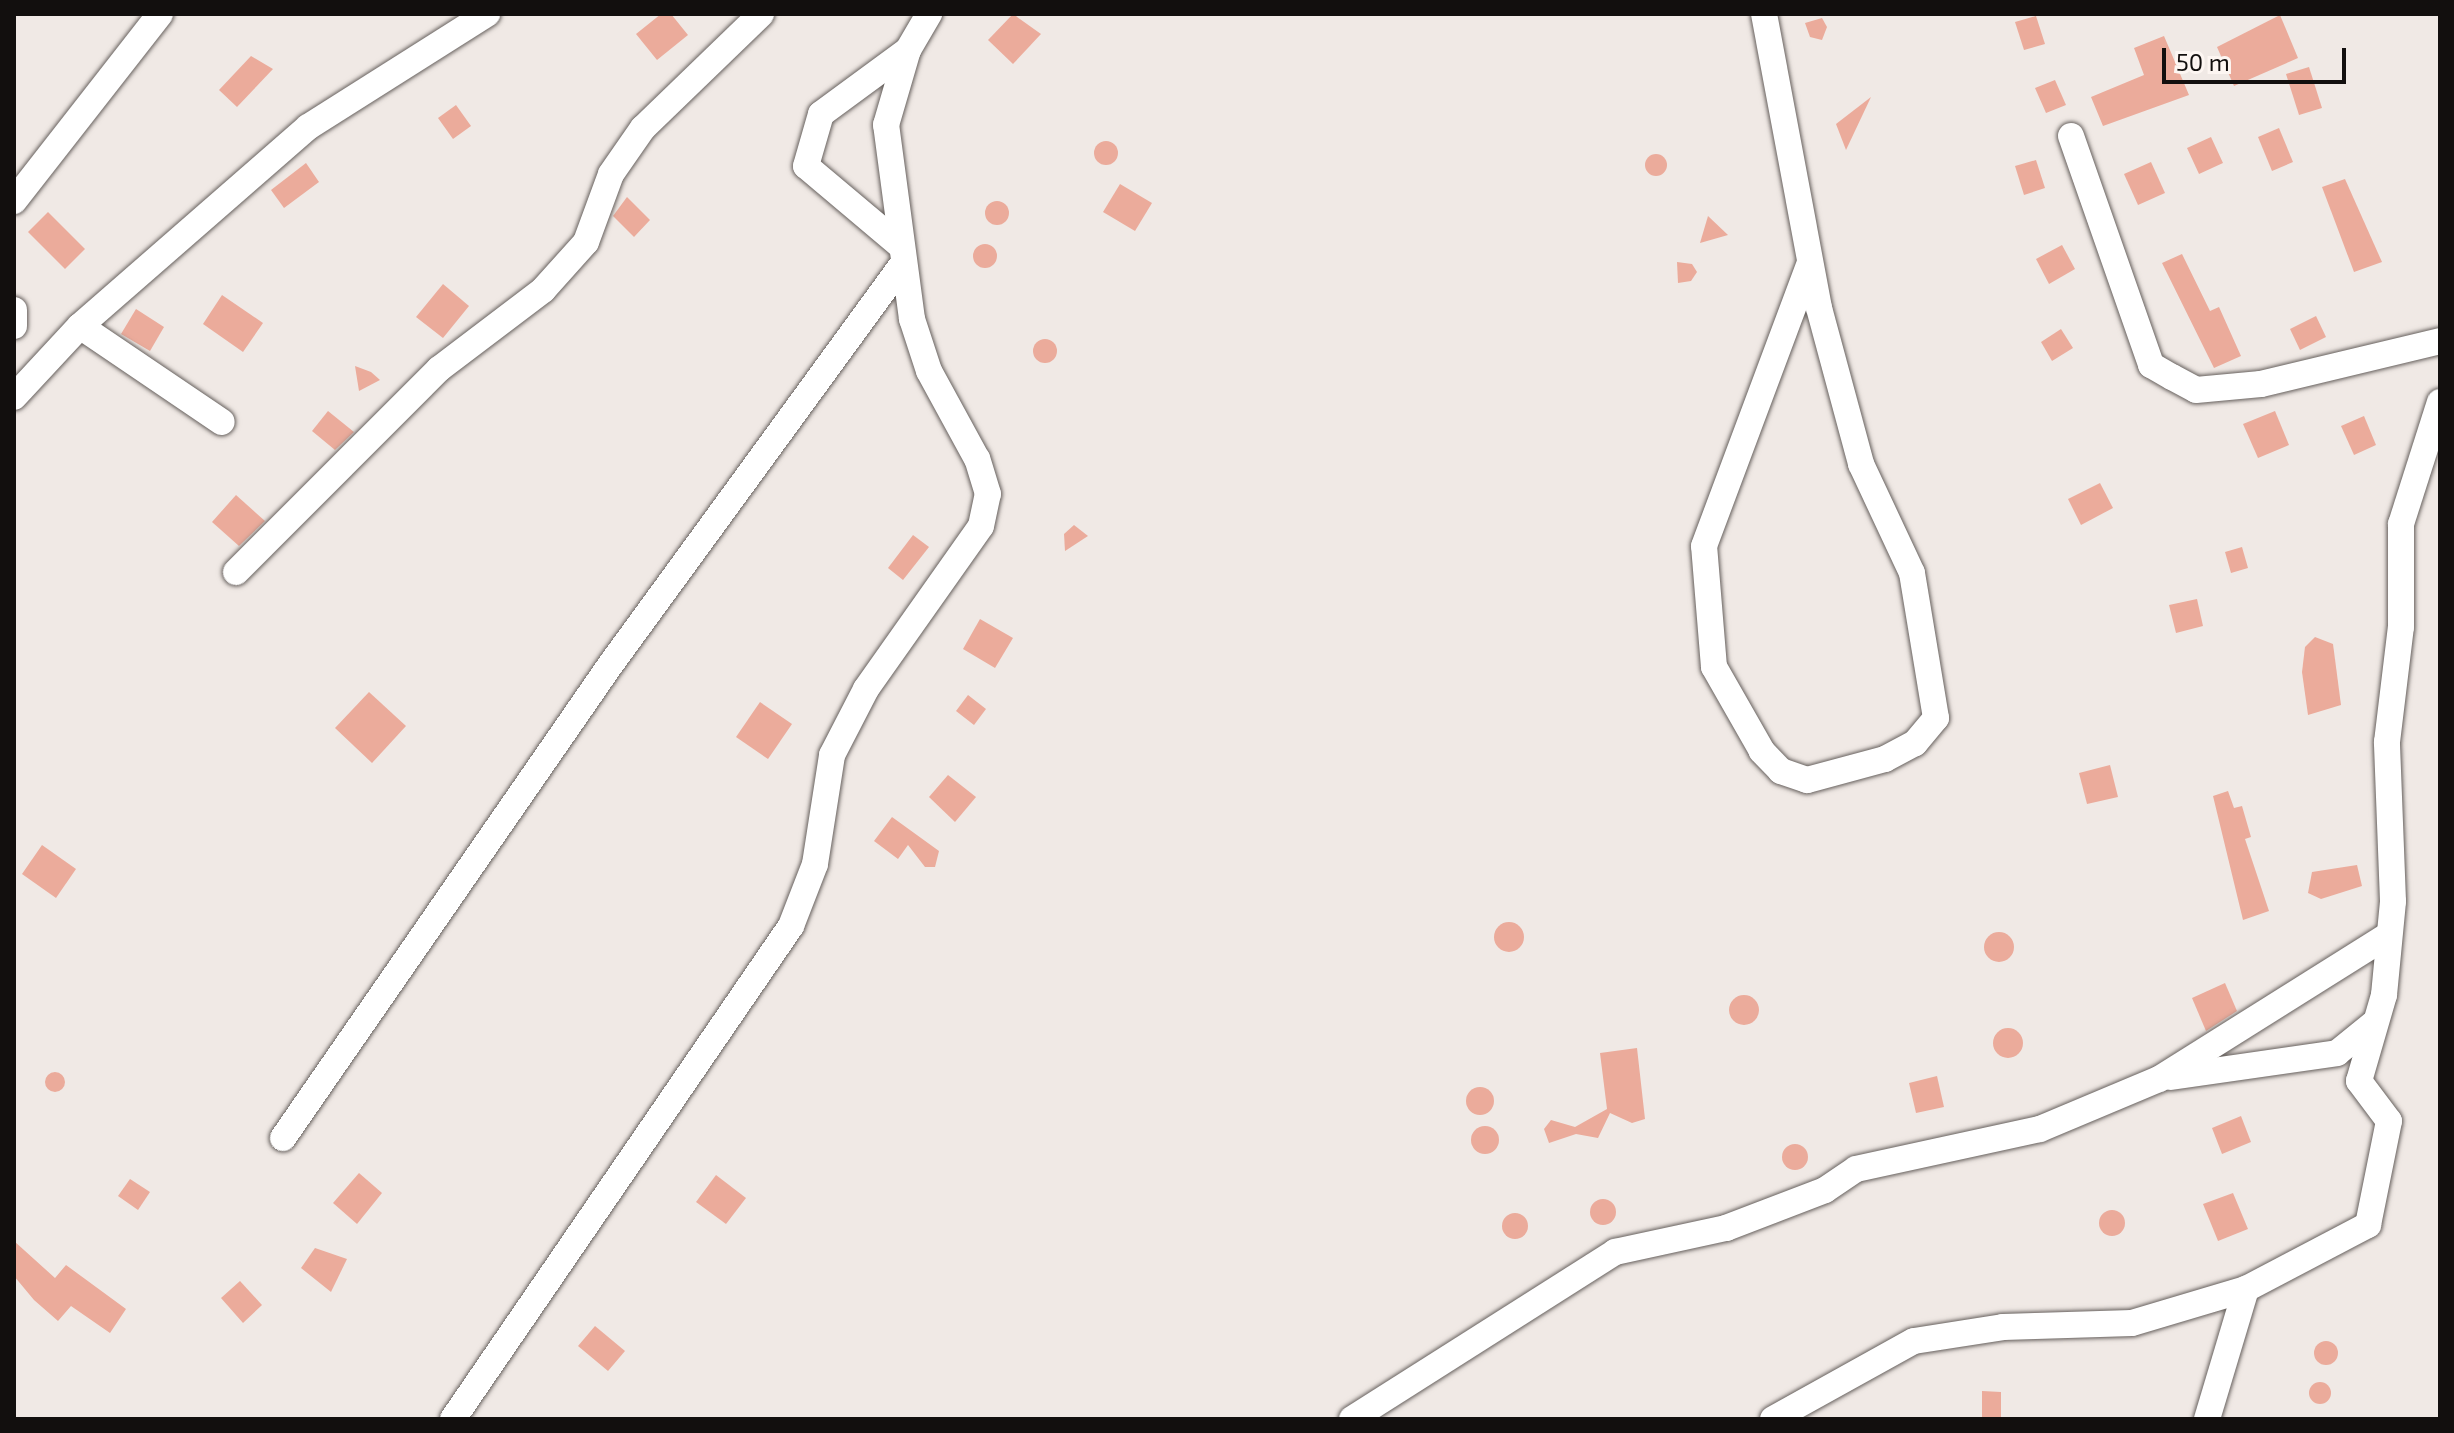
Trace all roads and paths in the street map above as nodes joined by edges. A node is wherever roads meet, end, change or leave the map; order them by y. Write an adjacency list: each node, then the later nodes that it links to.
1 (160, 14): 8 (street)
2 (487, 14): 13 (street)
3 (761, 14): 18 (street)
4 (929, 14): 6 (street)
5 (1764, 14): 10 (street)
6 (908, 50): 9 (street); 9 (street)
7 (2071, 136): 14 (street)
8 (14, 201)
9 (902, 254): 22 (street); 24 (street)
10 (1810, 263): 10 (street)
11 (14, 310): 12 (street)
12 (14, 326)
13 (80, 326): 15 (street); 17 (street)
14 (2440, 341)
15 (14, 397)
16 (2440, 402): 19 (street)
17 (222, 422)
18 (236, 572)
19 (2389, 935): 20 (street); 21 (street)
20 (2377, 1019): 21 (street); 23 (street)
21 (2159, 1079): 25 (street)
22 (283, 1138)
23 (2246, 1289): 26 (street); 27 (street)
24 (453, 1419)
25 (1352, 1419)
26 (1773, 1419)
27 (2207, 1419)

